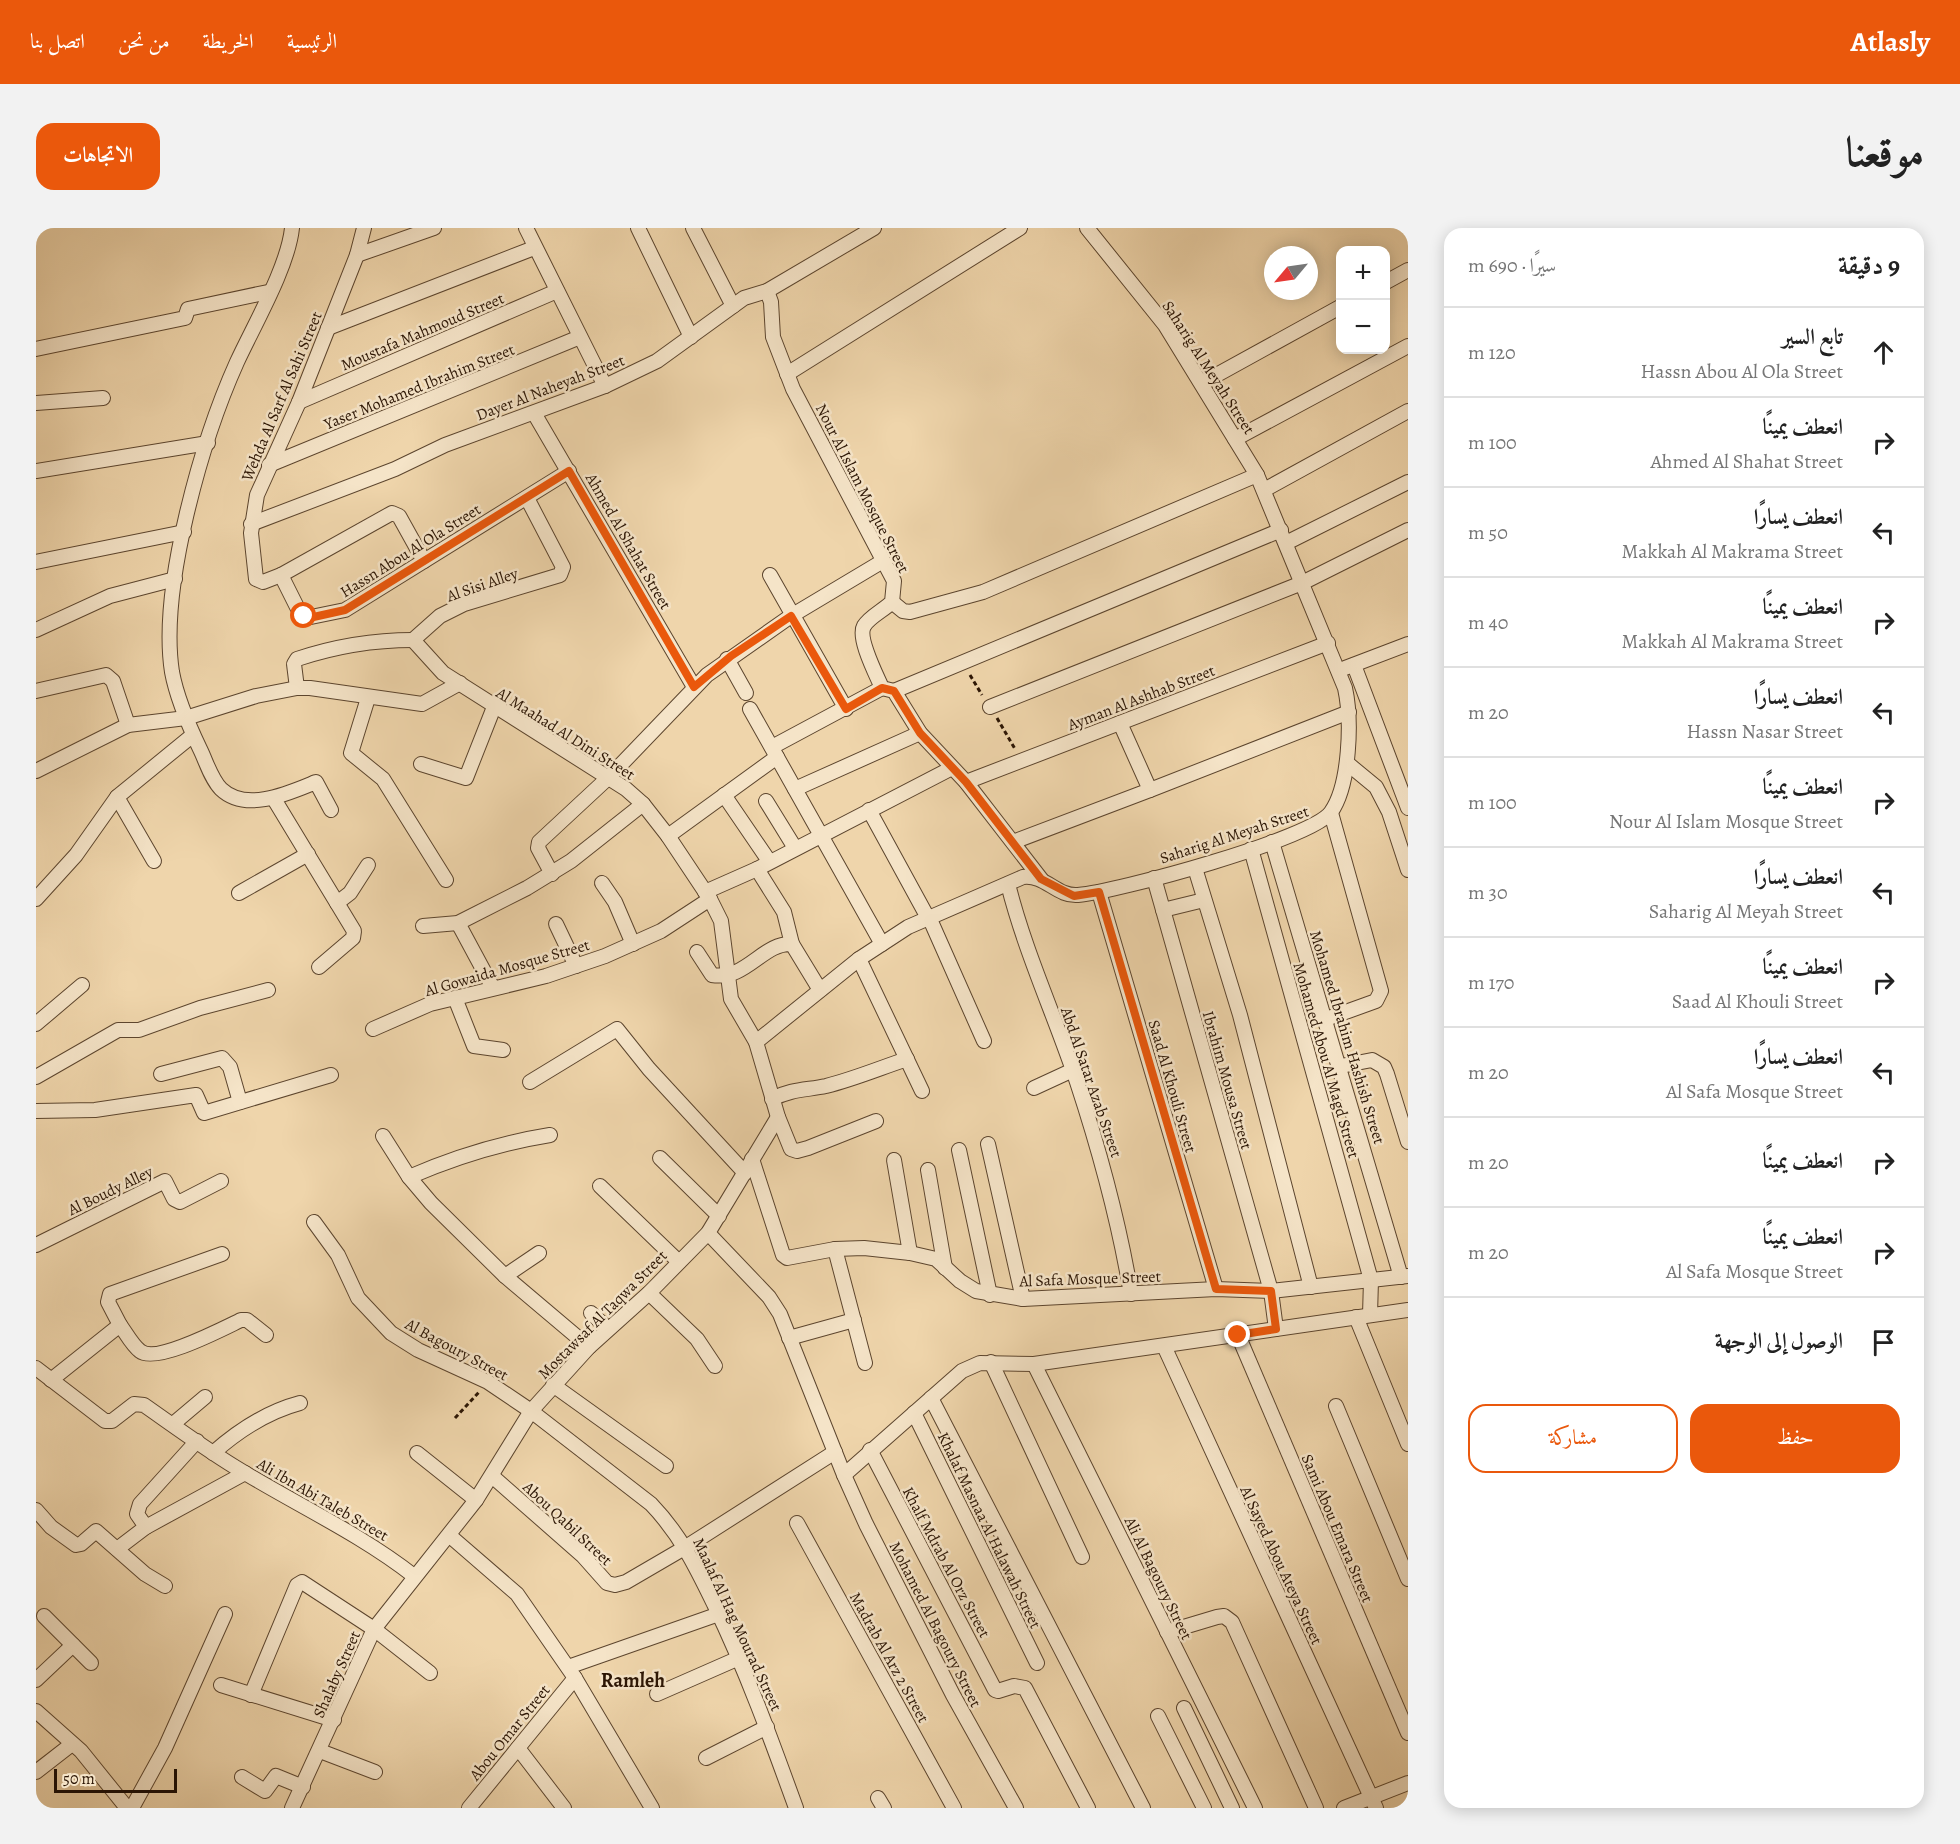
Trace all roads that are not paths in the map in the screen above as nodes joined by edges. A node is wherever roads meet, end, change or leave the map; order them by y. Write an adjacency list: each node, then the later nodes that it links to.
1 (292, 228): 16 (street)
2 (364, 228): 11 (street, Wehda Al Sarf Al Sahi Street)
3 (434, 228): 11 (street)
4 (526, 228): 10 (street)
5 (638, 228): 21 (street)
6 (693, 228): 17 (street)
7 (874, 228): 15 (street, Dayer Al Naheyah Street)
8 (1020, 228): 24 (street)
9 (1087, 228): 25 (street, Saharig Al Meyah Street)
10 (534, 248): 14 (street); 19 (street)
11 (357, 255): 19 (street, Wehda Al Sarf Al Sahi Street)
12 (1408, 270): 13 (street)
13 (1390, 280)
14 (557, 291): 20 (street); 28 (street, Moustafa Mahmoud Street)
15 (767, 291): 17 (street, Dayer Al Naheyah Street); 24 (street, Nour Al Islam Mosque Street)
16 (268, 292): 23 (street); 33 (street)
17 (734, 306): 21 (street, Dayer Al Naheyah Street)
18 (1336, 310): 25 (street)
19 (328, 328): 28 (street, Wehda Al Sarf Al Sahi Street)
20 (580, 337): 26 (street); 34 (street, Yaser Mohamed Ibrahim Street)
21 (691, 337): 26 (street, Dayer Al Naheyah Street)
22 (1408, 346): 32 (street)
23 (36, 349)
24 (787, 374): 46 (street, Nour Al Islam Mosque Street)
25 (1202, 382): 32 (street, Saharig Al Meyah Street)
26 (605, 387): 31 (street, Dayer Al Naheyah Street)
27 (103, 398): 29 (street)
28 (299, 402): 34 (street, Wehda Al Sarf Al Sahi Street)
29 (36, 403)
30 (1408, 411): 39 (street)
31 (534, 413): 36 (street, Ahmed Al Shahat Street); 41 (street, Dayer Al Naheyah Street)
32 (1235, 439): 37 (street, Saharig Al Meyah Street)
33 (208, 443): 35 (street); 43 (street)
34 (269, 465): 41 (street, Wehda Al Sarf Al Sahi Street)
35 (36, 471)
36 (569, 471): 40 (street, Hassn Abou Al Ola Street); 62 (street, Ahmed Al Shahat Street)
37 (1257, 475): 39 (street, Saharig Al Meyah Street); 52 (street)
38 (1408, 482): 44 (street)
39 (1263, 490): 44 (street, Saharig Al Meyah Street)
40 (527, 498): 45 (street, Hassn Abou Al Ola Street); 55 (street, Al Sisi Alley)
41 (252, 524): 48 (street, Wehda Al Sarf Al Sahi Street)
42 (1408, 530): 51 (street)
43 (184, 532): 47 (street); 50 (street)
44 (1283, 537): 51 (street, Saharig Al Meyah Street); 64 (street)
45 (424, 561): 48 (street, Hassn Abou Al Ola Street); 48 (street)
46 (883, 561): 52 (street, Nour Al Islam Mosque Street); 53 (street)
47 (36, 562)
48 (281, 574)
49 (770, 575): 53 (street)
50 (175, 579): 54 (street); 73 (street)
51 (1302, 583): 56 (street, Saharig Al Meyah Street); 69 (street)
52 (892, 602): 64 (street)
53 (791, 616): 58 (street); 71 (street)
54 (36, 630)
55 (413, 639): 61 (street, Al Maahad Al Dini Street); 63 (street)
56 (1328, 643): 60 (street, Saharig Al Meyah Street); 74 (street, Ayman Al Ashhab Street)
57 (1408, 644): 59 (street)
58 (727, 659): 62 (street); 66 (street)
59 (1354, 665): 60 (street); 92 (street)
60 (1340, 670): 72 (street, Saharig Al Meyah Street)
61 (460, 683): 67 (street); 68 (street, Al Maahad Al Dini Street)
62 (694, 687): 83 (street)
63 (297, 688): 67 (street); 73 (street)
64 (888, 690): 71 (street); 76 (street)
65 (36, 691): 75 (street)
66 (746, 693)
67 (368, 698): 111 (street)
68 (494, 707): 80 (street); 83 (street, Al Maahad Al Dini Street)
69 (990, 707)
70 (750, 709): 78 (street)
71 (846, 709): 78 (street)
72 (1349, 712): 79 (street, Saharig Al Meyah Street); 86 (street)
73 (186, 718): 75 (street); 77 (street)
74 (1120, 723): 84 (street, Ayman Al Ashhab Street); 86 (street)
75 (128, 725): 82 (street)
76 (920, 733): 81 (street); 85 (street)
77 (193, 735): 88 (street); 89 (street)
78 (774, 752): 85 (street); 87 (street)
79 (1347, 763): 95 (street, Saharig Al Meyah Street); 107 (street)
80 (421, 764)
81 (952, 768): 84 (street); 94 (street)
82 (36, 771)
83 (609, 777): 91 (street, Al Maahad Al Dini Street); 108 (street)
84 (966, 782): 98 (street)
85 (795, 789): 96 (street)
86 (1150, 790): 98 (street)
87 (724, 795): 97 (street); 105 (street)
88 (117, 797): 103 (street); 117 (street)
89 (274, 799): 93 (street); 102 (street)
90 (766, 801): 100 (street)
91 (643, 804): 97 (street, Al Maahad Al Dini Street); 108 (street)
92 (1408, 808)
93 (331, 810)
94 (869, 810): 96 (street); 121 (street)
95 (1331, 813): 99 (street, Saharig Al Meyah Street); 138 (street)
96 (821, 835): 100 (street, Al Gowaida Mosque Street); 127 (street)
97 (668, 836): 116 (street, Al Maahad Al Dini Street)
98 (1013, 842): 110 (street)
99 (1272, 842): 101 (street, Saharig Al Meyah Street); 138 (street, Mohamed Ibrahim Hashish Street)
100 (795, 848): 105 (street, Al Gowaida Mosque Street)
101 (1251, 849): 106 (street, Saharig Al Meyah Street); 183 (street, Mohamed Abou Al Magd Street)
102 (308, 854): 115 (street); 119 (street)
103 (154, 861)
104 (368, 865): 119 (street)
105 (763, 865): 116 (street, Al Gowaida Mosque Street); 126 (street)
106 (1195, 868): 109 (street, Saharig Al Meyah Street); 118 (street)
107 (1408, 870)
108 (552, 874): 122 (street)
109 (1154, 878): 114 (street, Saharig Al Meyah Street); 120 (street, Ibrahim Mousa Street)
110 (1041, 879): 113 (street); 114 (street, Saharig Al Meyah Street)
111 (446, 880)
112 (602, 883): 125 (street)
113 (1008, 884): 121 (street); 146 (street, Abd Al Satar Azab Street)
114 (1099, 892): 185 (street, Saad Al Khouli Street)
115 (239, 893)
116 (707, 896): 125 (street, Al Gowaida Mosque Street); 132 (street, Al Maahad Al Dini Street)
117 (36, 898)
118 (1204, 900): 120 (street); 184 (street)
119 (337, 903): 131 (street)
120 (1163, 910): 186 (street, Ibrahim Mousa Street)
121 (928, 918): 127 (street); 141 (street)
122 (458, 923): 124 (street); 134 (street)
123 (556, 924): 130 (street)
124 (423, 926)
125 (633, 944): 130 (street, Al Gowaida Mosque Street)
126 (792, 944): 132 (street); 136 (street)
127 (882, 944): 129 (street)
128 (697, 952): 132 (street)
129 (859, 958): 136 (street); 144 (street)
130 (576, 966): 134 (street, Al Gowaida Mosque Street)
131 (319, 967)
132 (728, 977): 142 (street, Al Maahad Al Dini Street)
133 (82, 985): 139 (street)
134 (493, 988): 137 (street, Al Gowaida Mosque Street)
135 (268, 990): 149 (street)
136 (820, 990): 142 (street)
137 (455, 998): 140 (street, Al Gowaida Mosque Street); 143 (street)
138 (1326, 1019): 145 (street, Mohamed Ibrahim Hashish Street)
139 (36, 1024)
140 (373, 1029)
141 (984, 1041)
142 (756, 1042): 153 (street, Al Maahad Al Dini Street)
143 (503, 1050)
144 (907, 1059): 152 (street); 153 (street)
145 (1341, 1066): 160 (street); 182 (street, Mohamed Ibrahim Hashish Street)
146 (1073, 1070): 151 (street); 188 (street, Abd Al Satar Azab Street)
147 (161, 1074): 154 (street)
148 (331, 1075): 154 (street)
149 (36, 1077)
150 (530, 1082): 167 (street)
151 (1034, 1088)
152 (922, 1091)
153 (772, 1099): 156 (street, Al Maahad Al Dini Street)
154 (240, 1102): 155 (street)
155 (36, 1111)
156 (778, 1117): 157 (street, Al Maahad Al Dini Street); 164 (street, Mostawsaf Al Taqwa Street)
157 (876, 1120)
158 (550, 1135): 168 (street)
159 (383, 1136): 168 (street)
160 (1408, 1142)
161 (988, 1143): 190 (street)
162 (959, 1150): 189 (street)
163 (660, 1158): 171 (street)
164 (752, 1159): 167 (street, Mostawsaf Al Taqwa Street); 175 (street, Al Safa Mosque Street)
165 (894, 1160): 177 (street)
166 (928, 1170): 180 (street)
167 (745, 1173): 171 (street, Mostawsaf Al Taqwa Street)
168 (409, 1178): 181 (street)
169 (221, 1181): 174 (street, Al Boudy Alley)
170 (600, 1186): 179 (street)
171 (719, 1216): 173 (street, Mostawsaf Al Taqwa Street)
172 (314, 1222): 215 (street, Al Bagoury Street)
173 (708, 1233): 179 (street, Mostawsaf Al Taqwa Street); 201 (street, Mohamed Al Bagoury Street)
174 (36, 1245)
175 (835, 1249): 177 (street, Al Safa Mosque Street); 195 (street)
176 (538, 1253): 181 (street)
177 (910, 1253): 180 (street, Al Safa Mosque Street)
178 (222, 1254): 196 (street)
179 (679, 1262): 187 (street, Mostawsaf Al Taqwa Street)
180 (945, 1268): 189 (street, Al Safa Mosque Street)
181 (506, 1276): 203 (street)
182 (1405, 1277): 183 (street, Al Safa Mosque Street)
183 (1371, 1280): 184 (street, Al Safa Mosque Street); 193 (street, Mohamed Abou Al Magd Street)
184 (1311, 1287): 186 (street, Al Safa Mosque Street)
185 (1216, 1289): 186 (street, Al Safa Mosque Street); 188 (street, Al Safa Mosque Street)
186 (1271, 1291): 198 (street, Ibrahim Mousa Street)
187 (649, 1293): 197 (street, Mostawsaf Al Taqwa Street); 207 (street)
188 (1131, 1294): 190 (street, Al Safa Mosque Street)
189 (990, 1295): 190 (street, Al Safa Mosque Street)
190 (1023, 1299)
191 (1408, 1310): 193 (street)
192 (591, 1313): 197 (street)
193 (1370, 1315): 194 (street)
194 (1356, 1317): 198 (street); 219 (street)
195 (854, 1320): 201 (street); 205 (street)
196 (120, 1325): 199 (street); 209 (street)
197 (608, 1329): 203 (street, Mostawsaf Al Taqwa Street)
198 (1276, 1329): 200 (street)
199 (266, 1335)
200 (1238, 1335): 202 (street); 259 (street, Sami Abou Emara Street)
201 (789, 1338): 221 (street, Mohamed Al Bagoury Street)
202 (1164, 1346): 206 (street); 269 (street, Al Sayed Abou Ateya Street)
203 (589, 1347): 210 (street, Mostawsaf Al Taqwa Street)
204 (991, 1362): 206 (street); 212 (street); 235 (street)
205 (865, 1363)
206 (1034, 1364): 243 (street, Ali Al Bagoury Street)
207 (715, 1366)
208 (36, 1368): 209 (street)
209 (51, 1380): 217 (street, Ali Ibn Abi Taleb Street)
210 (553, 1385): 215 (street, Mostawsaf Al Taqwa Street); 224 (street)
211 (205, 1396): 217 (street)
212 (931, 1398): 216 (street); 280 (street)
213 (300, 1403): 222 (street)
214 (1336, 1406): 237 (street)
215 (531, 1411): 227 (street, Mostawsaf Al Taqwa Street); 233 (street, Maalaf Al Hag Mourad Street)
216 (914, 1413): 220 (street); 247 (street, Khalaf Masnaa Al Halawah Street)
217 (173, 1424): 218 (street, Ali Ibn Abi Taleb Street)
218 (197, 1441): 222 (street, Ali Ibn Abi Taleb Street); 231 (street)
219 (1408, 1444)
220 (870, 1450): 226 (street); 279 (street, Khalf Mdrab Al Orz Street)
221 (835, 1452): 226 (street, Mohamed Al Bagoury Street); 233 (street)
222 (213, 1453): 225 (street, Ali Ibn Abi Taleb Street)
223 (417, 1453): 228 (street)
224 (666, 1466)
225 (245, 1473): 231 (street); 236 (street, Ali Ibn Abi Taleb Street)
226 (844, 1475): 278 (street, Mohamed Al Bagoury Street)
227 (492, 1476): 228 (street, Mostawsaf Al Taqwa Street); 233 (street, Abou Qabil Street)
228 (476, 1500): 232 (street, Mostawsaf Al Taqwa Street)
229 (36, 1510): 234 (street)
230 (797, 1523): 277 (street, Madrab Al Arz 2 Street)
231 (147, 1527): 234 (street)
232 (450, 1536): 236 (street, Shalaby Street); 248 (street)
233 (686, 1547): 240 (street, Maalaf Al Hag Mourad Street)
234 (117, 1549): 238 (street)
235 (1082, 1557)
236 (414, 1576): 242 (street, Shalaby Street)
237 (1408, 1579)
238 (165, 1586)
239 (225, 1614): 272 (street)
240 (718, 1614): 245 (street, Maalaf Al Hag Mourad Street); 248 (street)
241 (44, 1616): 244 (street)
242 (374, 1629): 249 (street); 253 (street); 257 (street, Shalaby Street)
243 (1167, 1632): 283 (street, Ali Al Bagoury Street); 284 (street)
244 (73, 1645): 246 (street); 250 (street)
245 (739, 1658): 252 (street); 258 (street, Maalaf Al Hag Mourad Street)
246 (91, 1663)
247 (1037, 1663)
248 (572, 1672): 261 (street, Abou Omar Street); 275 (street)
249 (430, 1673)
250 (36, 1680)
251 (221, 1685): 253 (street)
252 (657, 1694)
253 (251, 1695): 257 (street)
254 (1184, 1708): 282 (street)
255 (36, 1711): 260 (street)
256 (1158, 1716): 281 (street)
257 (334, 1720): 262 (street, Shalaby Street)
258 (767, 1727): 263 (street); 276 (street, Maalaf Al Hag Mourad Street)
259 (1408, 1733)
260 (72, 1744): 264 (street); 271 (street)
261 (518, 1748): 270 (street, Abou Omar Street); 274 (street)
262 (320, 1751): 265 (street); 268 (street, Shalaby Street)
263 (706, 1758)
264 (36, 1772)
265 (375, 1772)
266 (242, 1777): 268 (street)
267 (1408, 1783): 269 (street)
268 (303, 1787): 273 (street, Shalaby Street)
269 (1373, 1802): 285 (street)
270 (473, 1807)
271 (127, 1808)
272 (132, 1808)
273 (292, 1808)
274 (564, 1808)
275 (652, 1808)
276 (796, 1808)
277 (954, 1808)
278 (1016, 1808)
279 (1088, 1808)
280 (1143, 1808)
281 (1204, 1808)
282 (1232, 1808)
283 (1255, 1808)
284 (1316, 1808)
285 (1344, 1808)

